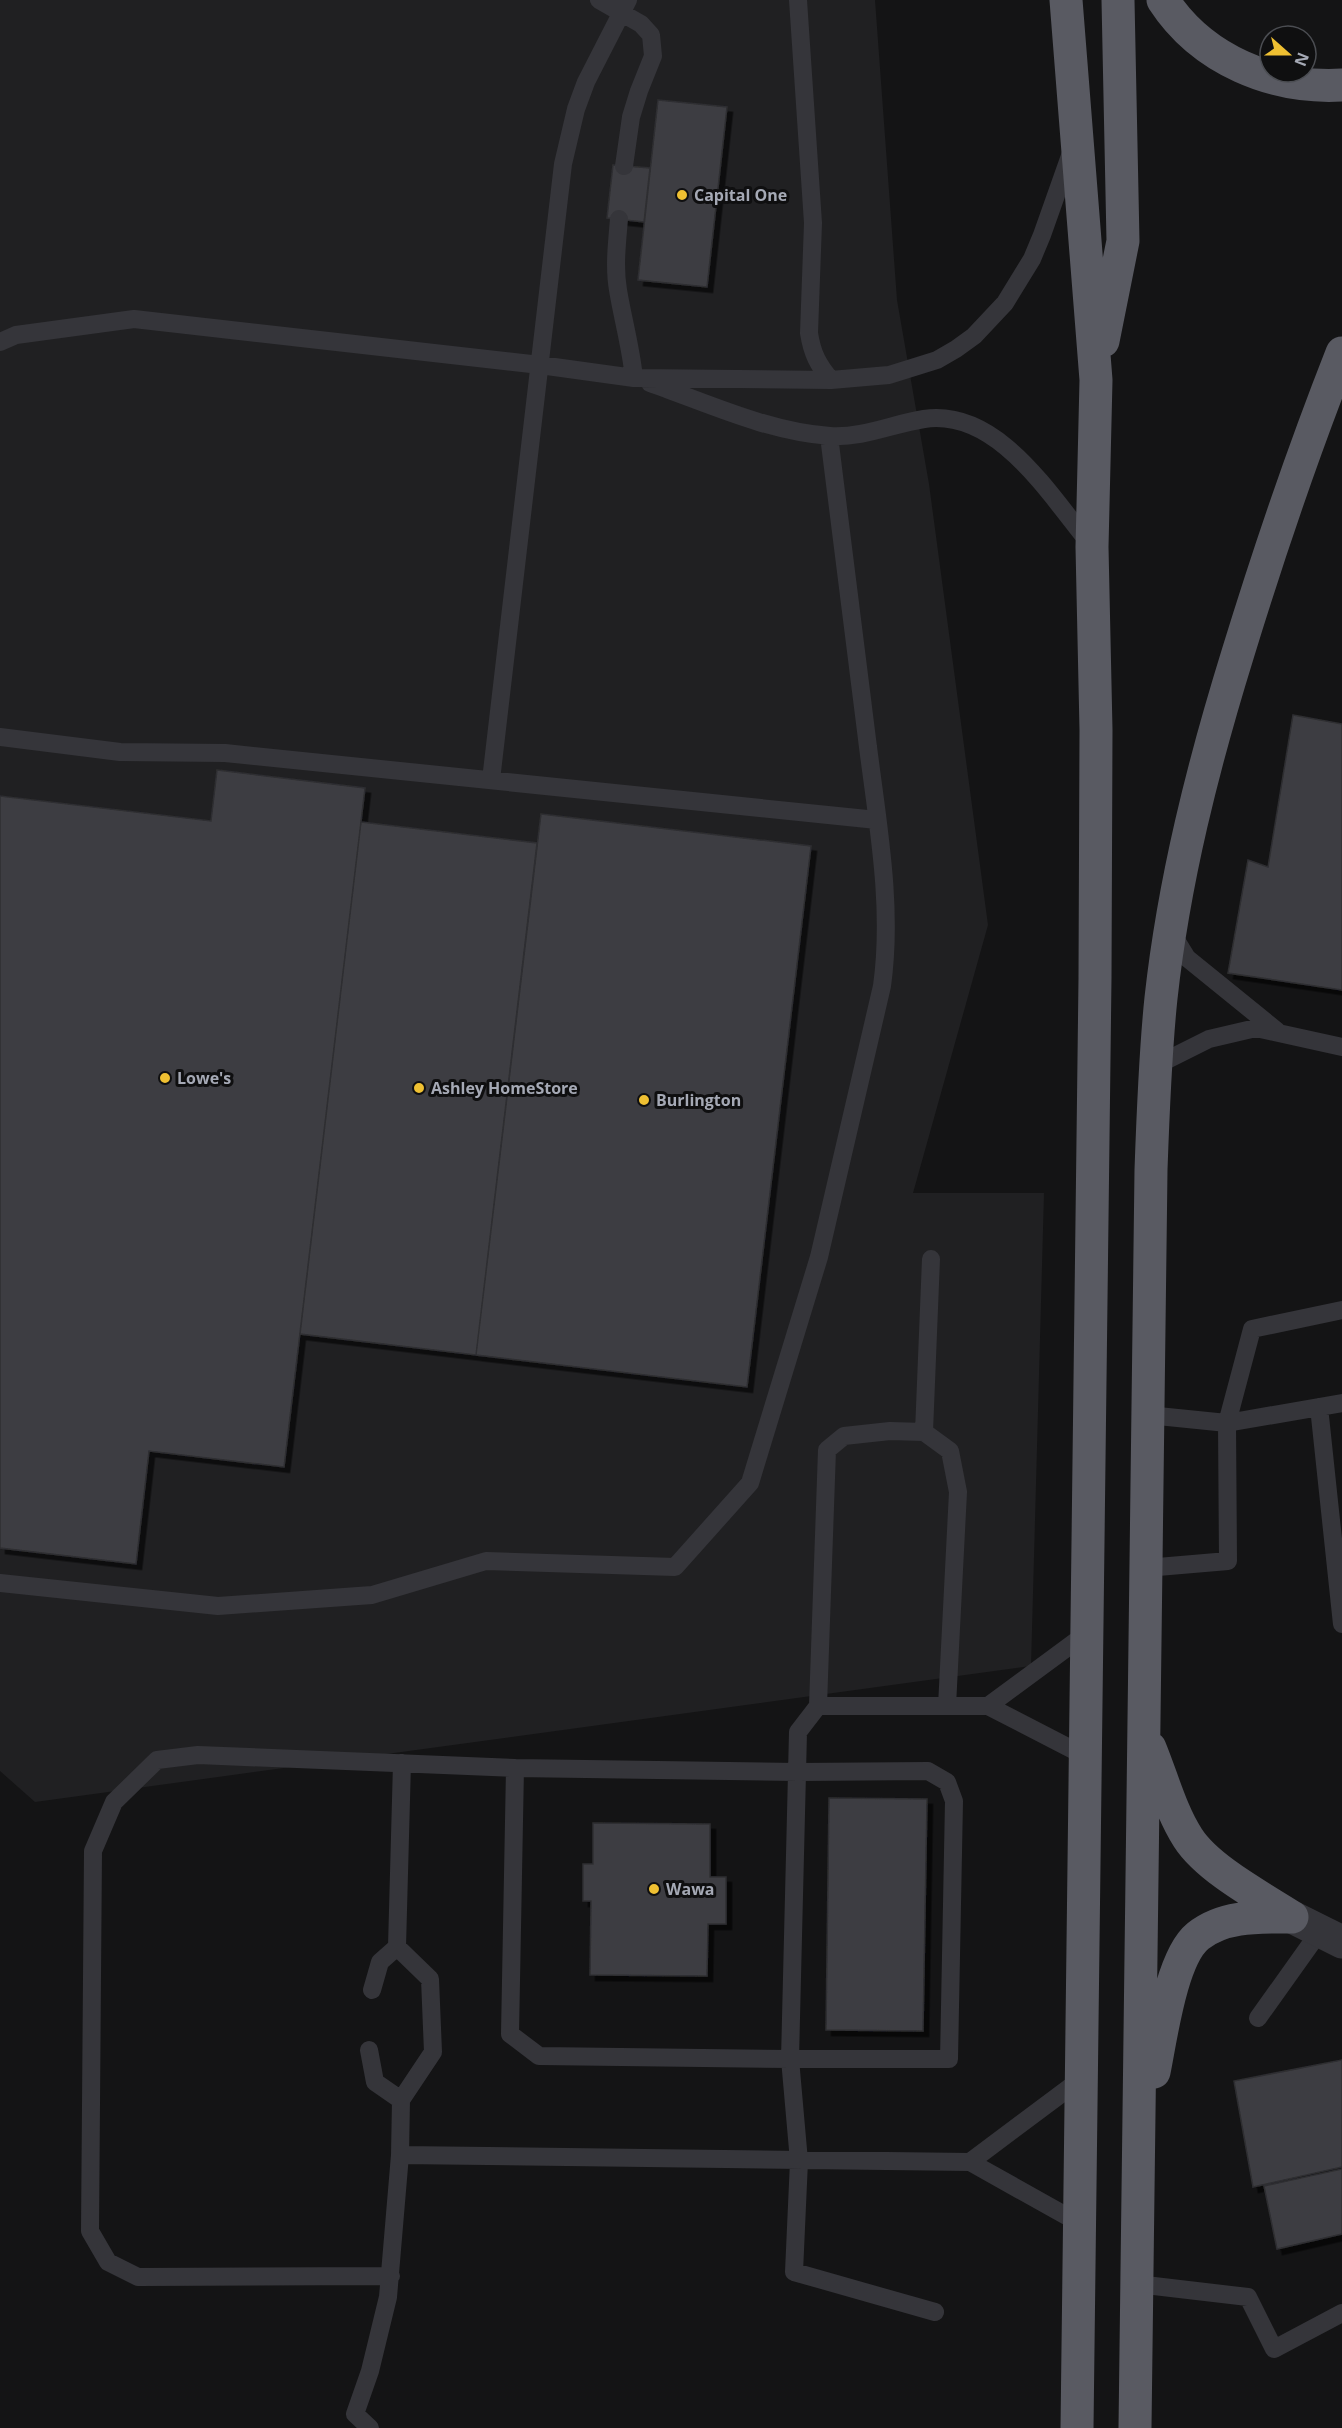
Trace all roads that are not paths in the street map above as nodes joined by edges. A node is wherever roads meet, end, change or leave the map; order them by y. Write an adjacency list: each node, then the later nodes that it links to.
1 (599, 0): 6 (lane)
2 (798, 0): 15 (lane)
3 (1066, 0): 8 (highway)
4 (1118, 0): 16 (highway)
5 (1163, 0): 7 (highway)
6 (625, 6): 9 (lane); 13 (lane)
7 (1342, 85)
8 (1077, 134): 15 (lane); 16 (highway)
9 (624, 166)
10 (619, 219): 14 (lane)
11 (0, 342): 13 (lane)
12 (1342, 353): 22 (highway)
13 (540, 365): 14 (lane); 20 (lane)
14 (634, 378): 15 (lane); 17 (lane)
15 (831, 380)
16 (1096, 380): 18 (highway)
17 (829, 436): 18 (lane); 21 (lane)
18 (1092, 547): 36 (highway)
19 (0, 737): 20 (lane)
20 (491, 780): 21 (lane)
21 (877, 820): 34 (lane)
22 (1171, 931): 23 (lane); 25 (highway)
23 (1278, 1032): 24 (lane); 25 (lane)
24 (1342, 1047)
25 (1155, 1066): 30 (highway)
26 (931, 1259): 32 (lane)
27 (1342, 1310): 31 (lane)
28 (1342, 1403): 29 (lane)
29 (1319, 1407): 31 (lane); 35 (lane)
30 (1149, 1415): 31 (lane); 33 (highway)
31 (1227, 1423): 33 (lane)
32 (924, 1432): 37 (lane); 38 (lane)
33 (1146, 1569): 40 (highway)
34 (0, 1583)
35 (1342, 1624)
36 (1087, 1633): 39 (lane); 41 (highway)
37 (818, 1706): 38 (lane); 44 (lane)
38 (947, 1706): 39 (lane)
39 (988, 1706): 41 (lane)
40 (1144, 1731): 45 (highway); 53 (highway)
41 (1085, 1756): 51 (highway)
42 (402, 1763): 43 (lane); 46 (lane); 58 (lane)
43 (515, 1768): 44 (lane); 50 (lane)
44 (798, 1772): 50 (lane); 50 (lane)
45 (1318, 1930): 48 (lane); 53 (highway)
46 (397, 1947): 47 (lane); 52 (lane)
47 (372, 1990)
48 (1258, 2018)
49 (369, 2050): 52 (lane)
50 (790, 2059): 55 (lane)
51 (1081, 2079): 56 (lane); 57 (highway)
52 (401, 2100): 54 (lane)
53 (1139, 2147): 59 (highway)
54 (400, 2155): 55 (lane); 58 (lane)
55 (799, 2161): 56 (lane); 60 (lane)
56 (970, 2162): 57 (lane)
57 (1079, 2223): 63 (highway)
58 (391, 2276): 62 (lane)
59 (1137, 2284): 61 (lane); 64 (highway)
60 (935, 2312)
61 (1342, 2313)
62 (370, 2428)
63 (1077, 2428)
64 (1135, 2428)

